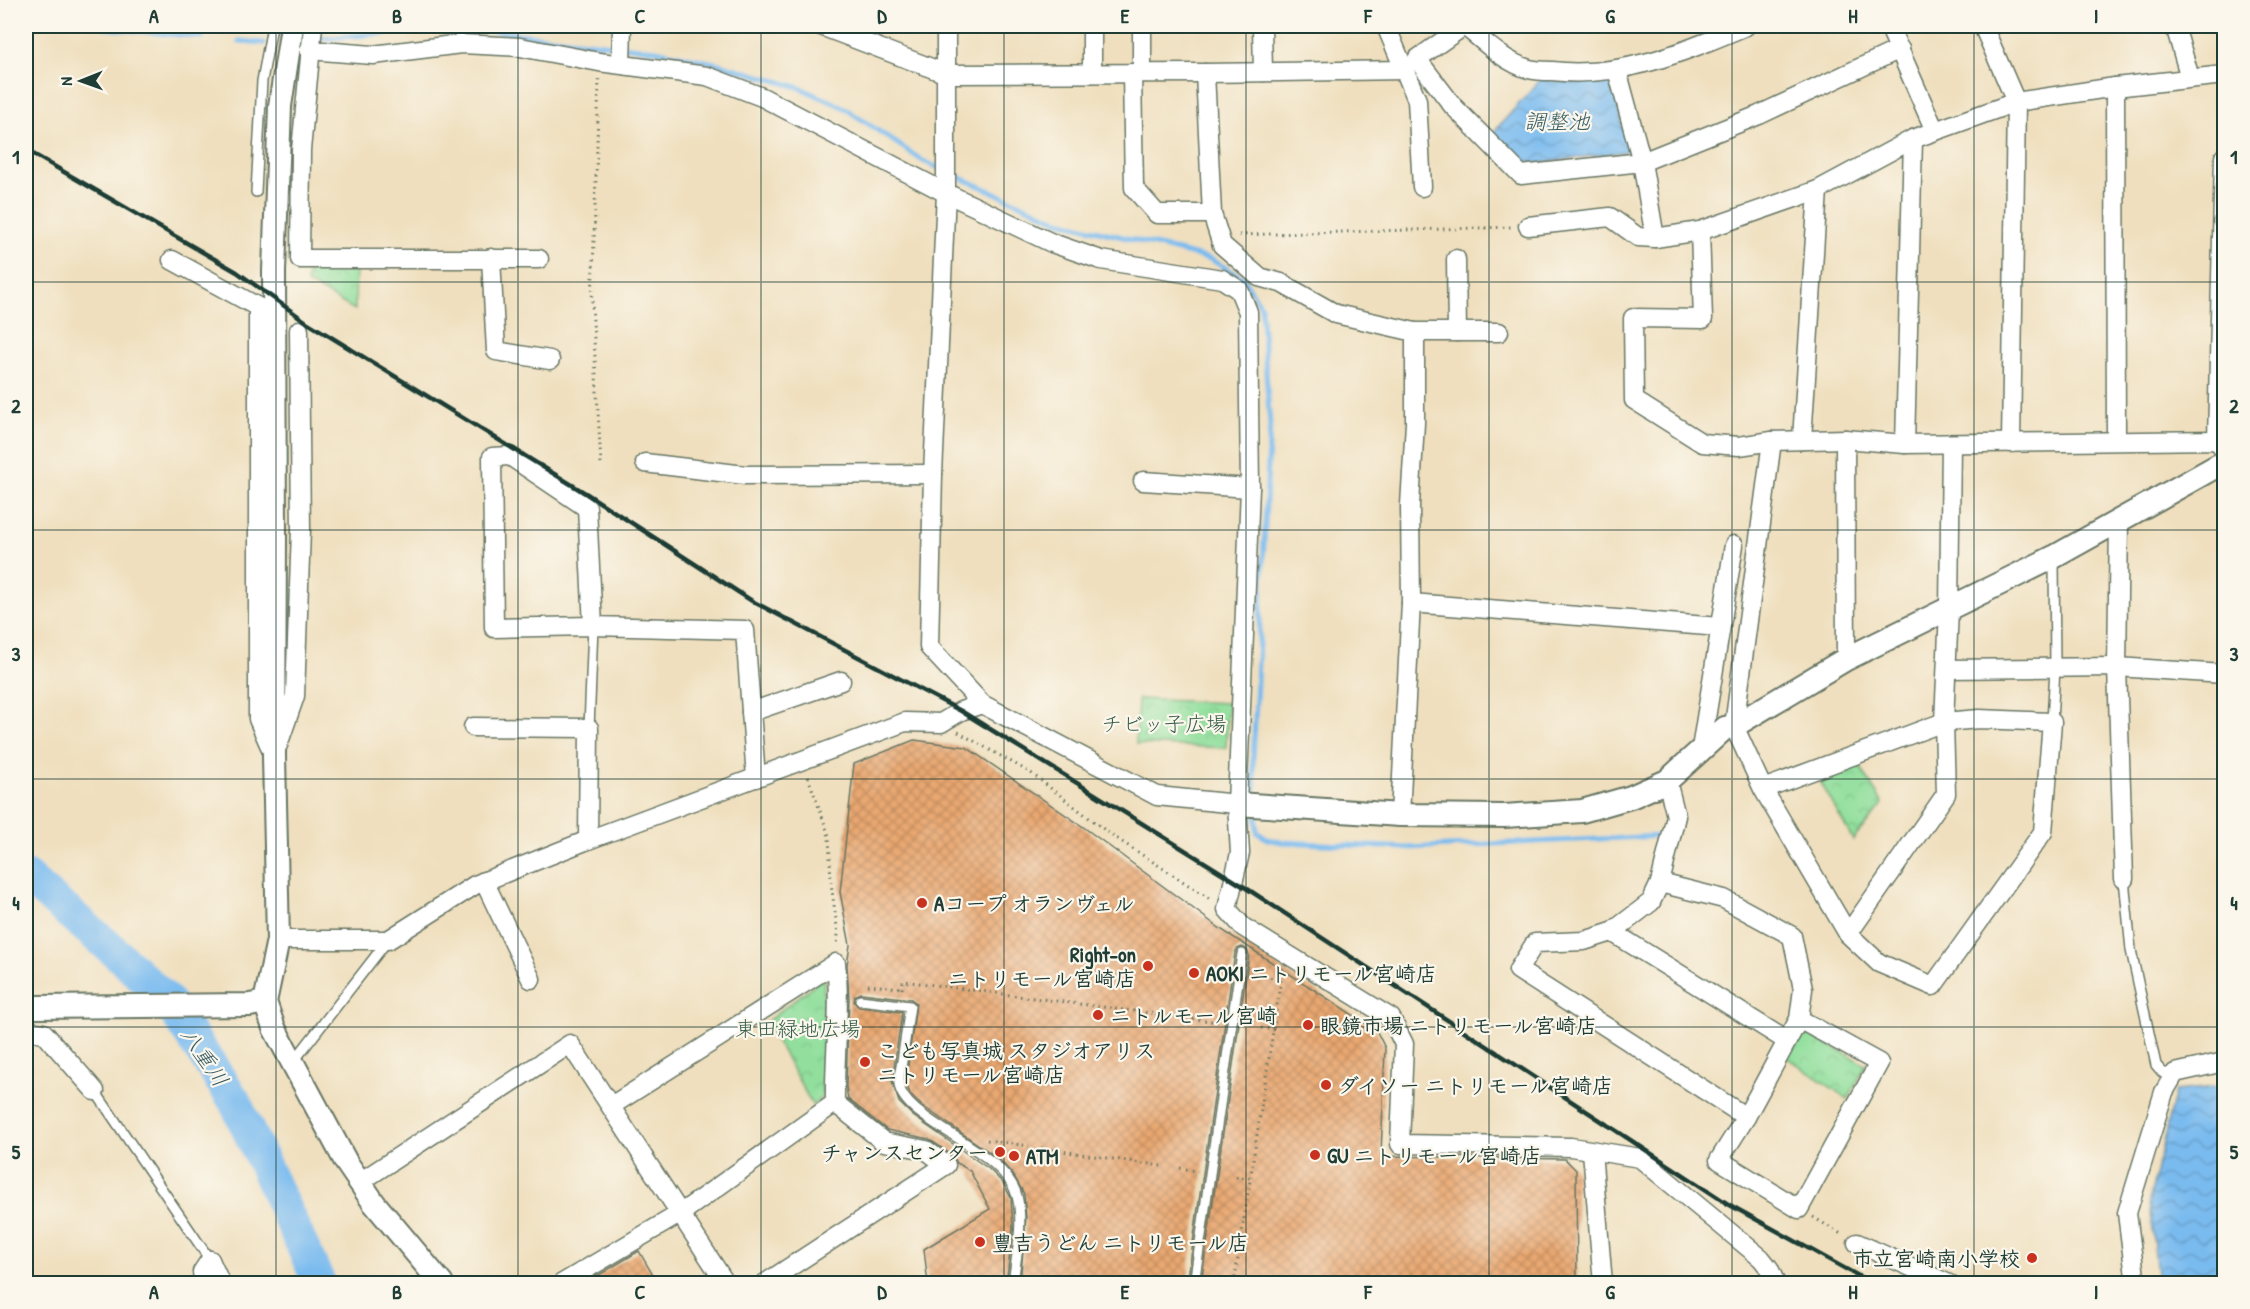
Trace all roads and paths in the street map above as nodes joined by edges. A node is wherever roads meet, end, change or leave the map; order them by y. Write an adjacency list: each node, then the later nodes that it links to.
1 (272, 26): 37 (lane)
2 (292, 26): 91 (street)
3 (313, 26): 17 (street)
4 (622, 26): 19 (street)
5 (821, 26): 26 (street)
6 (946, 26): 26 (street)
7 (1092, 26): 23 (street)
8 (1142, 26): 24 (street)
9 (1262, 26): 22 (street)
10 (1386, 26): 20 (street)
11 (1465, 26): 21 (street); 34 (street)
12 (1746, 26): 21 (street)
13 (1889, 26): 16 (street)
14 (1983, 26): 30 (street)
15 (2175, 26): 28 (street)
16 (1900, 49): 31 (street); 34 (street)
17 (309, 50): 18 (street); 44 (street)
18 (599, 62): 19 (street); 65 (path)
19 (621, 64): 38 (street)
20 (1405, 70): 22 (street); 35 (street)
21 (1617, 70): 34 (street)
22 (1263, 72): 25 (street)
23 (1092, 73): 24 (street); 26 (street)
24 (1137, 73): 25 (street); 39 (street)
25 (1205, 73): 39 (street)
26 (947, 74): 38 (street)
27 (2224, 75): 28 (street)
28 (2190, 78): 29 (street)
29 (2115, 87): 30 (street); 57 (street)
30 (2016, 102): 31 (street); 59 (street)
31 (1935, 131): 32 (street)
32 (1912, 139): 36 (street); 60 (street)
33 (2224, 157): 62 (street)
34 (1642, 162): 43 (street)
35 (1422, 187)
36 (1818, 190): 41 (street); 56 (street)
37 (256, 192)
38 (946, 193): 49 (street); 66 (street)
39 (1212, 214): 42 (street)
40 (1528, 226): 42 (path); 43 (street)
41 (1700, 231): 43 (street); 58 (street)
42 (1220, 236): 48 (street)
43 (1655, 238)
44 (491, 258): 45 (street); 54 (street)
45 (539, 259)
46 (1456, 259): 52 (street)
47 (171, 260): 91 (street)
48 (1258, 277): 49 (lane); 51 (street)
49 (1239, 290): 68 (street)
50 (299, 330): 91 (street)
51 (1415, 332): 52 (street); 72 (street)
52 (1457, 332): 53 (street)
53 (1499, 332)
54 (550, 360)
55 (1845, 439): 56 (street); 60 (street); 76 (street)
56 (1802, 440): 58 (street)
57 (2116, 440): 59 (street); 62 (street)
58 (1772, 441): 87 (street)
59 (2011, 443): 61 (street)
60 (1905, 444): 61 (street)
61 (1951, 444): 73 (street)
62 (2221, 444)
63 (2224, 462): 69 (street)
64 (645, 463): 66 (street)
65 (600, 465)
66 (933, 474): 82 (street)
67 (1143, 481): 68 (street)
68 (1250, 488): 96 (street)
69 (2119, 520): 71 (street); 77 (street)
70 (1734, 545): 75 (street)
71 (2054, 557): 73 (street); 78 (lane)
72 (1410, 603): 75 (street); 97 (street)
73 (1949, 610): 76 (street); 79 (street)
74 (593, 627): 74 (street); 83 (street); 89 (lane)
75 (1720, 627): 90 (street)
76 (1846, 659): 87 (street)
77 (2117, 667): 78 (street); 80 (street); 99 (street)
78 (2055, 668): 79 (street); 85 (lane)
79 (1947, 669): 84 (street)
80 (2224, 674)
81 (841, 681): 83 (street)
82 (982, 704): 86 (street); 96 (street)
83 (750, 712): 93 (street)
84 (1944, 722): 85 (street); 95 (street); 104 (street)
85 (2052, 722): 104 (street)
86 (941, 723): 92 (street); 102 (path)
87 (1734, 726): 90 (street); 95 (street)
88 (473, 727): 89 (street)
89 (589, 728): 98 (street)
90 (1701, 749): 94 (street)
91 (274, 756): 105 (street)
92 (802, 761): 93 (street); 108 (path)
93 (756, 778): 98 (street)
94 (1667, 781): 97 (street); 101 (street)
95 (1762, 789): 104 (street)
96 (1237, 804): 97 (street); 102 (street)
97 (1400, 815)
98 (588, 840): 100 (street)
99 (2124, 879): 125 (lane)
100 (484, 881): 106 (street); 110 (street)
101 (1660, 883): 103 (street); 117 (street)
102 (1227, 909): 133 (street)
103 (1612, 932): 122 (street); 129 (street)
104 (1848, 934)
105 (278, 940): 106 (street); 115 (street)
106 (388, 940): 124 (lane)
107 (1242, 954): 151 (lane)
108 (837, 963): 127 (street); 128 (street)
109 (1258, 975): 121 (path)
110 (531, 979)
111 (868, 985): 112 (path)
112 (902, 988): 113 (path); 118 (path)
113 (901, 996)
114 (860, 1000): 150 (lane)
115 (258, 1003): 116 (street); 124 (street)
116 (26, 1005)
117 (1799, 1019): 122 (street); 140 (street)
118 (1219, 1022)
119 (1261, 1028): 121 (path)
120 (26, 1030): 126 (street)
121 (1274, 1030): 138 (path)
122 (1787, 1041): 129 (street)
123 (2224, 1062): 125 (street)
124 (293, 1063): 139 (street)
125 (2175, 1072): 156 (street)
126 (95, 1091): 143 (lane)
127 (835, 1103): 141 (street); 149 (street)
128 (611, 1106): 139 (street); 141 (street)
129 (1746, 1117): 140 (street)
130 (977, 1139): 131 (path)
131 (1029, 1146)
132 (1041, 1148): 134 (path)
133 (1592, 1151): 153 (street); 154 (street)
134 (1161, 1166)
135 (1180, 1168): 136 (path)
136 (1198, 1171)
137 (1236, 1177): 138 (path)
138 (1250, 1178): 152 (path)
139 (360, 1182): 146 (street)
140 (1799, 1209): 142 (path)
141 (681, 1213): 147 (street); 148 (street)
142 (1857, 1243): 155 (street)
143 (210, 1260): 144 (street); 145 (street)
144 (204, 1284)
145 (221, 1284)
146 (442, 1284)
147 (561, 1284)
148 (726, 1284)
149 (764, 1284)
150 (1014, 1284)
151 (1194, 1284)
152 (1234, 1284)
153 (1603, 1284)
154 (1776, 1284)
155 (1949, 1284)
156 (2136, 1284)

